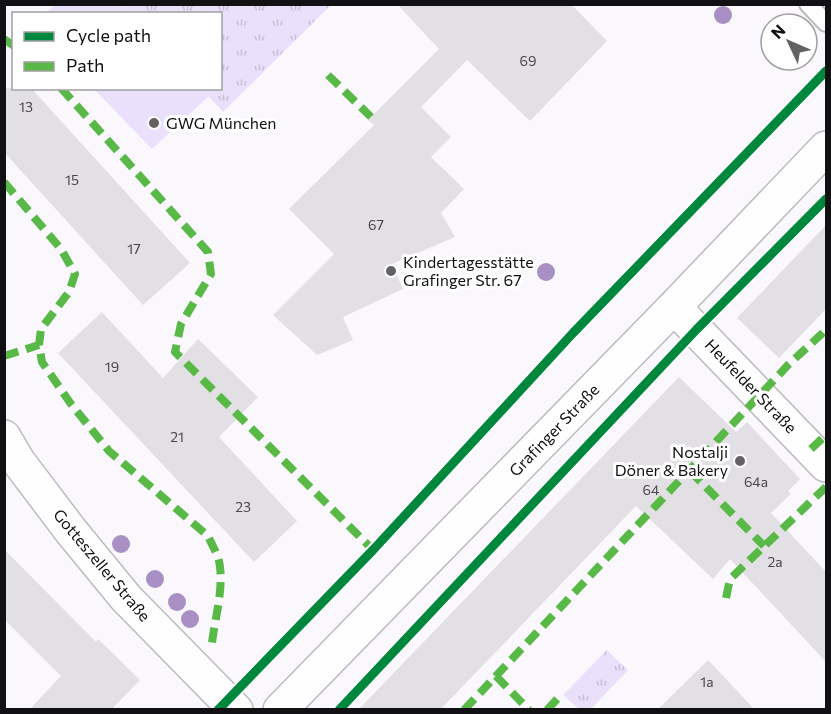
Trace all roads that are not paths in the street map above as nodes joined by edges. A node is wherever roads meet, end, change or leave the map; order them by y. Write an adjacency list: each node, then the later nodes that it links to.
1 (808, 4): 2 (lane)
2 (826, 23)
3 (826, 148): 4 (street, Grafinger Straße)
4 (674, 308): 6 (street, Heufelder Straße); 8 (street, Grafinger Straße)
5 (4, 437): 7 (street, Gotteszeller Straße)
6 (826, 465)
7 (236, 710)
8 (280, 710)

